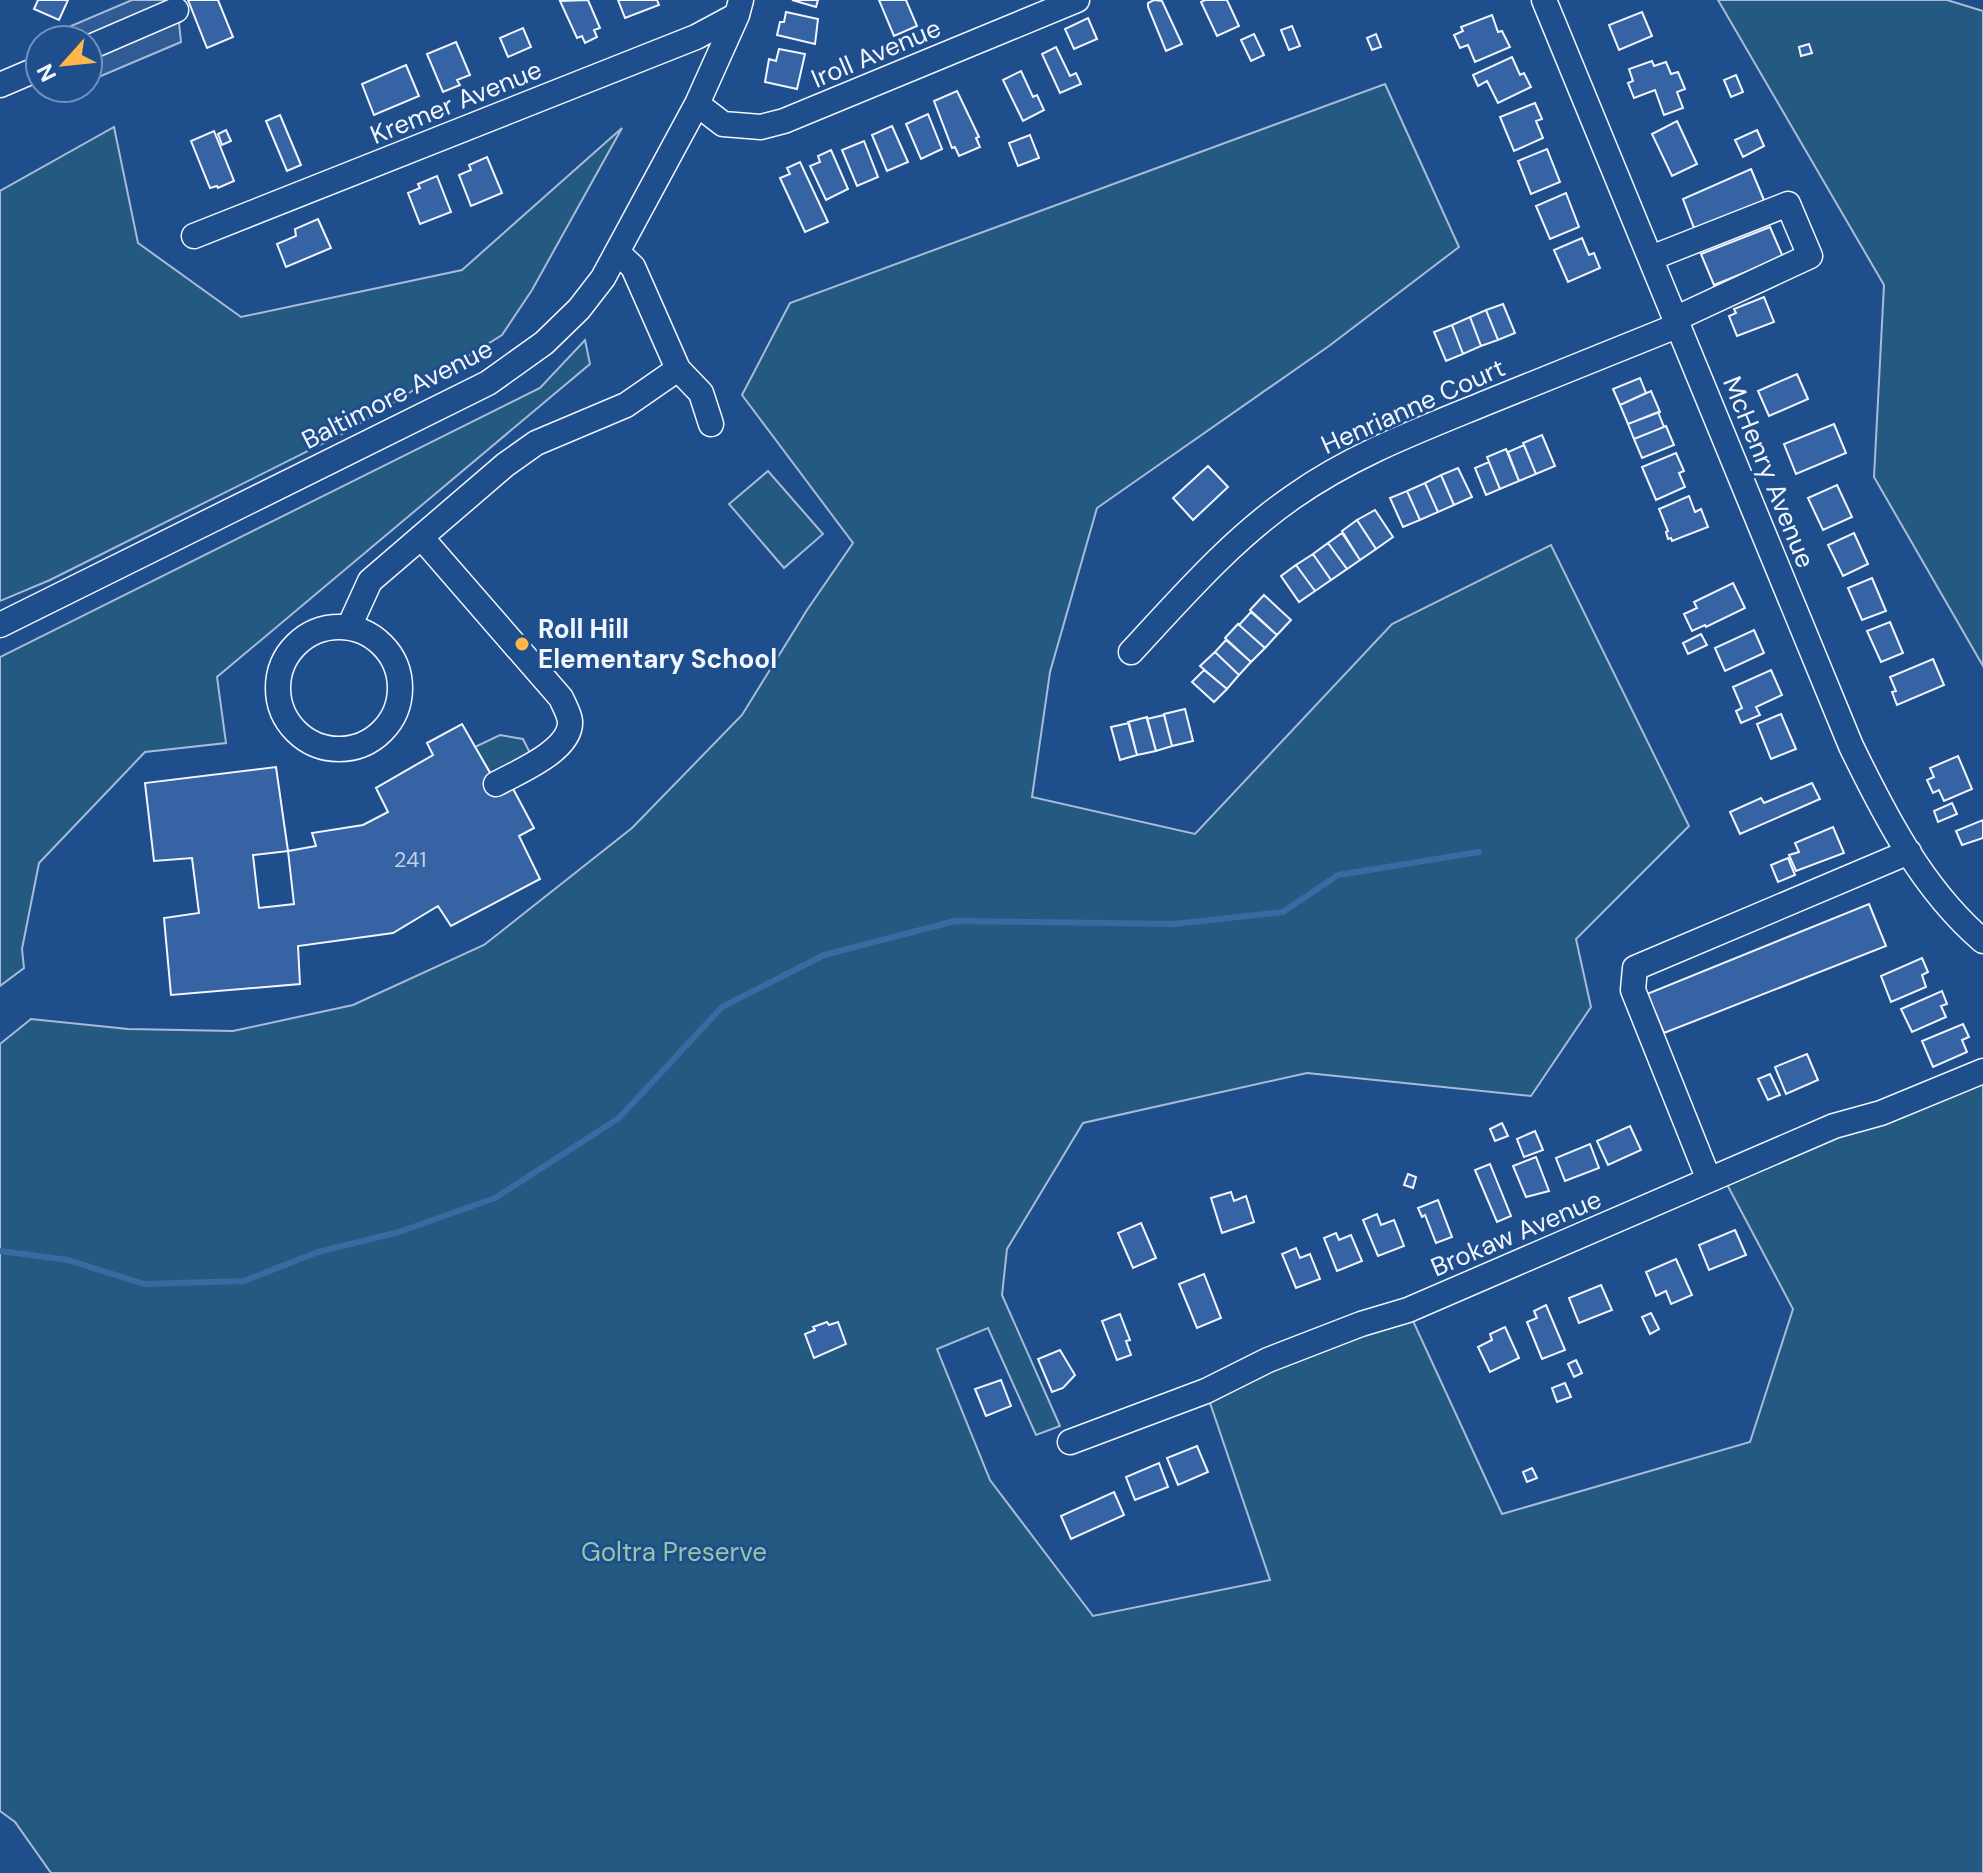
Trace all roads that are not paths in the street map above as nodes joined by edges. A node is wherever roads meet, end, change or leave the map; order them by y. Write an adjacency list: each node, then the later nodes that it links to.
1 (1077, 0): 8 (street, Iroll Avenue)
2 (1544, 0): 11 (street, McHenry Avenue)
3 (739, 8): 8 (street, Baltimore Avenue); 9 (street, Kremer Avenue)
4 (176, 10): 5 (street)
5 (104, 41)
6 (24, 75): 7 (street)
7 (0, 85)
8 (697, 104): 10 (street, Baltimore Avenue)
9 (194, 236)
10 (617, 252): 13 (street); 16 (street, Baltimore Avenue)
11 (1651, 258): 12 (street, McHenry Avenue); 12 (street, Henrianne Court)
12 (1678, 322): 18 (street, Henrianne Court); 20 (street, McHenry Avenue)
13 (678, 369): 14 (street); 15 (street)
14 (711, 424)
15 (421, 537): 17 (street); 19 (street)
16 (0, 625)
17 (349, 627): 17 (street)
18 (1131, 652)
19 (496, 784)
20 (1909, 852): 21 (street, McHenry Avenue); 23 (street)
21 (1983, 941)
22 (1983, 1071): 23 (street, Brokaw Avenue)
23 (1709, 1180): 24 (street, Brokaw Avenue)
24 (1070, 1442)

